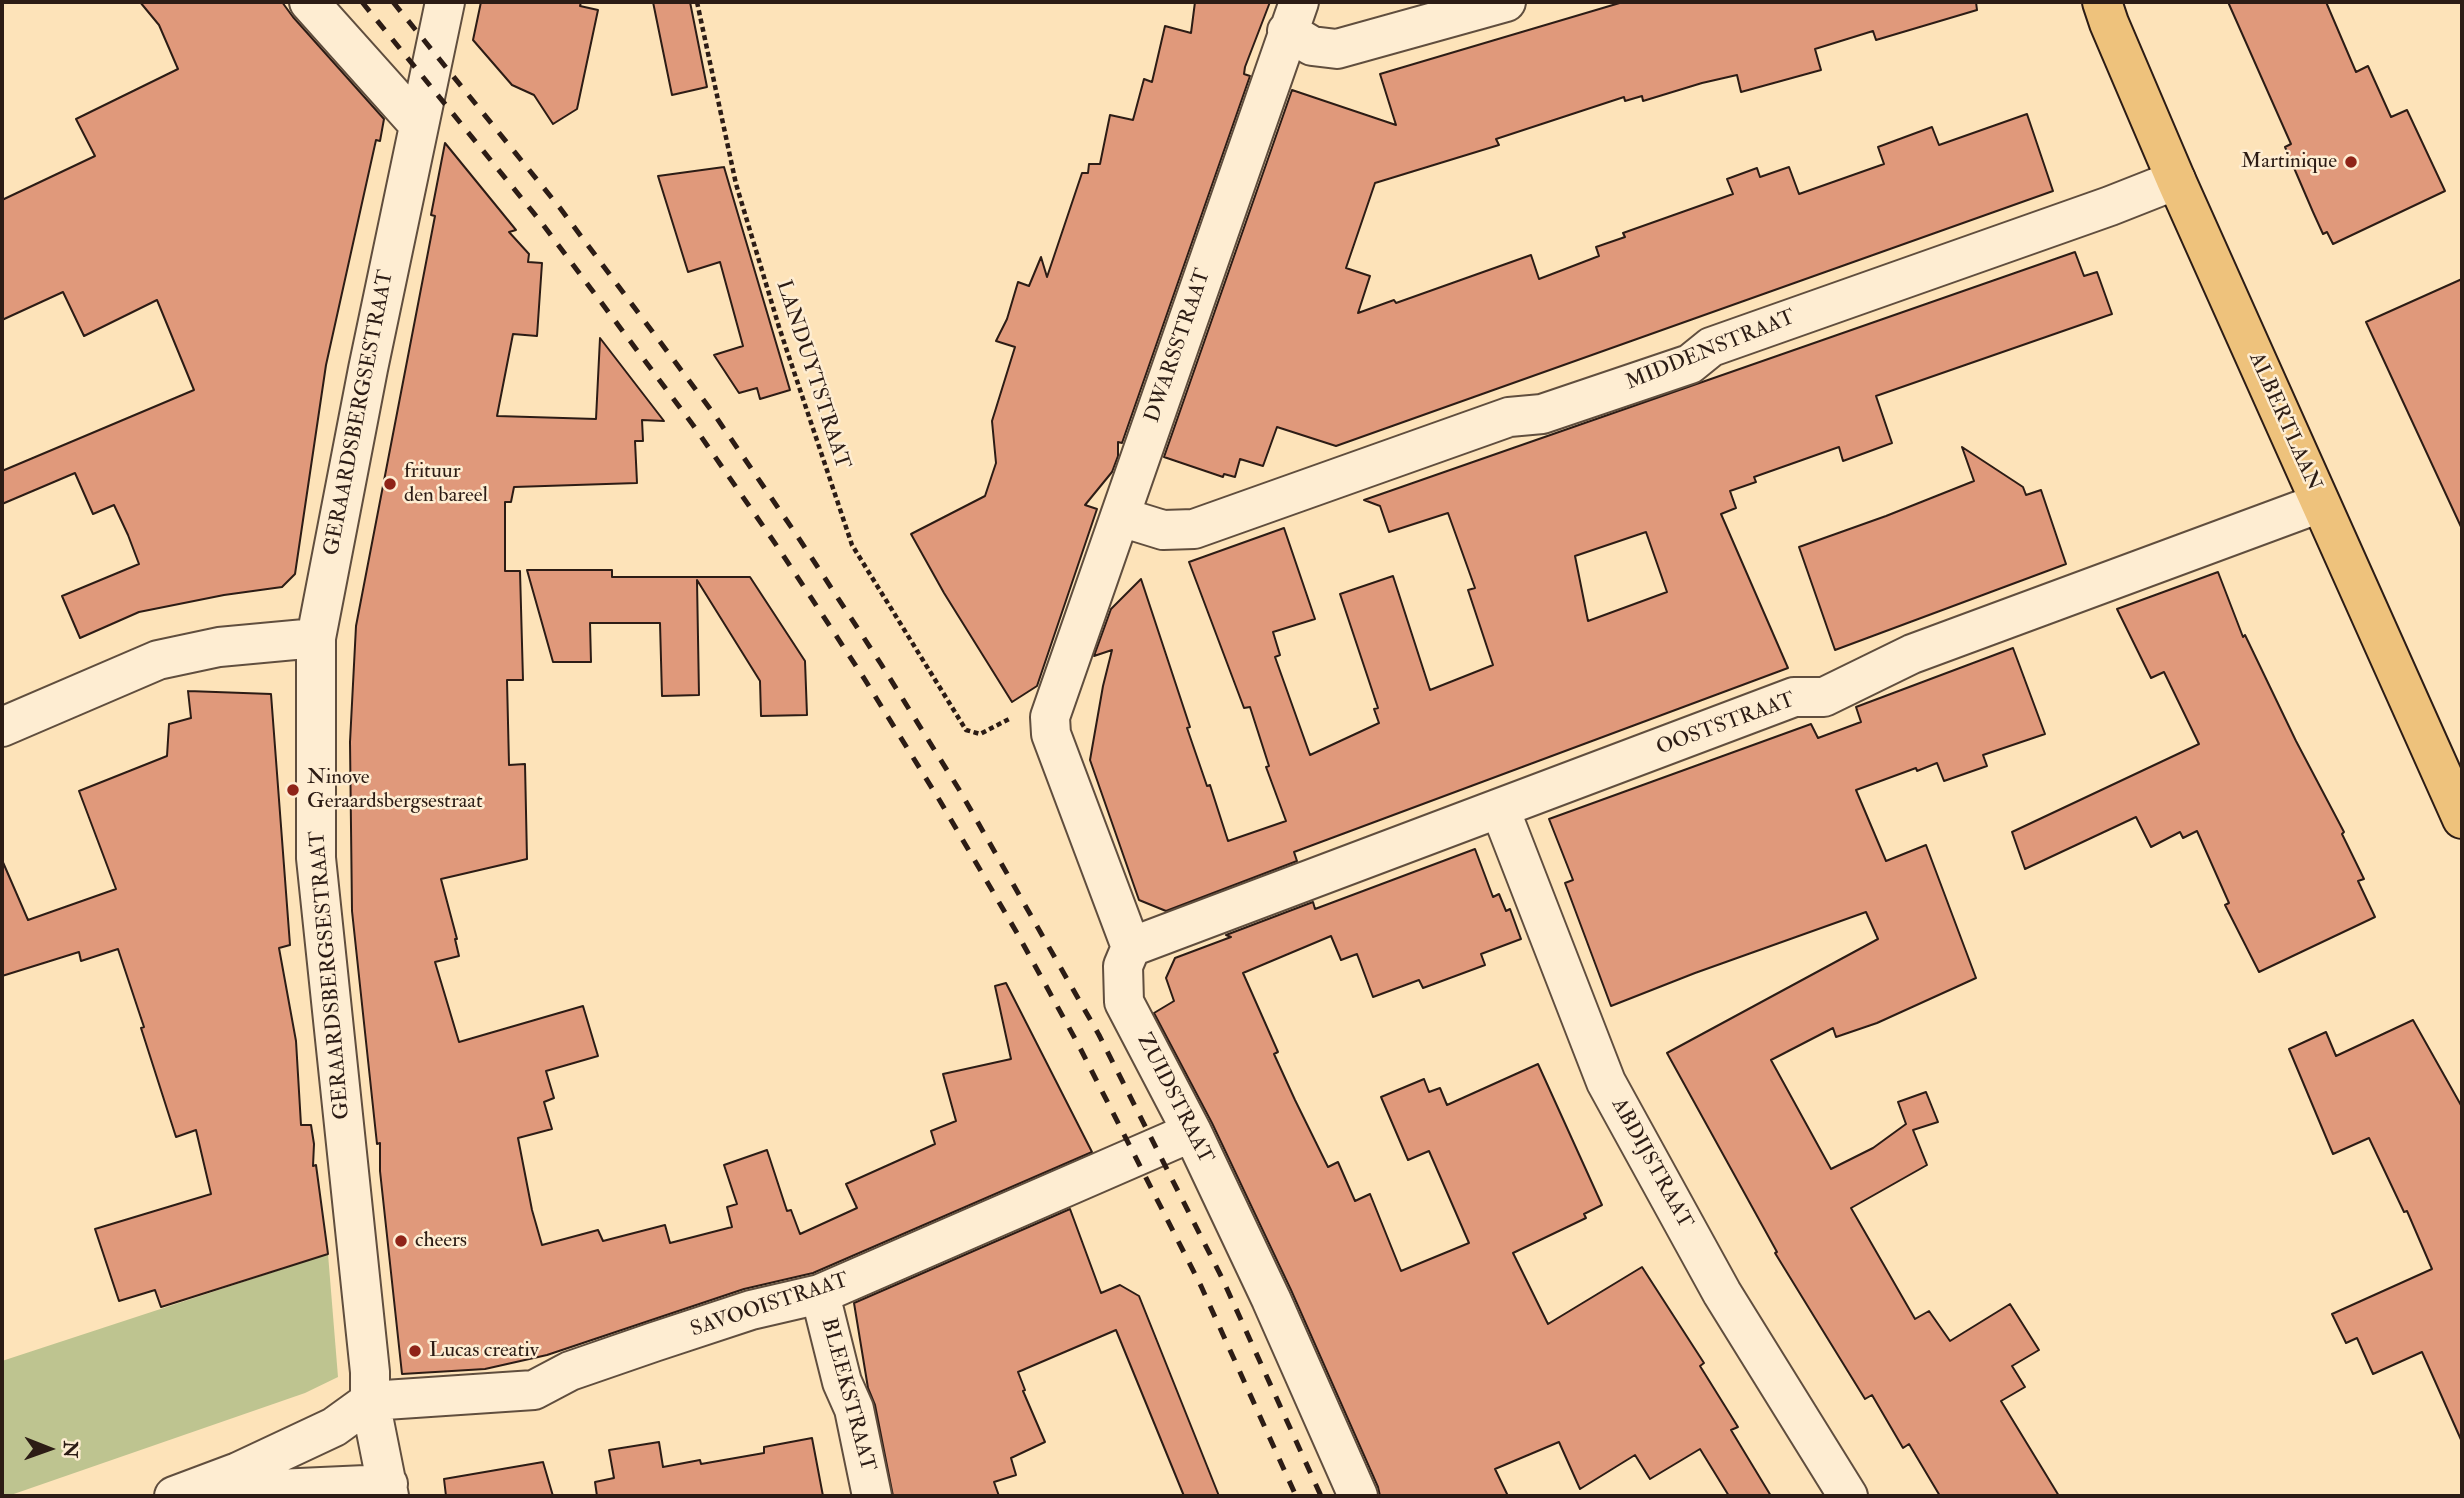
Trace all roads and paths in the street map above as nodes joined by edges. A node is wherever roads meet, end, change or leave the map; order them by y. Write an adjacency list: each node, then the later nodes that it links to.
1 (309, 2): 7 (street)
2 (445, 2): 7 (street, GERAARDSBERGSESTRAAT)
3 (697, 2): 13 (path, LANDUYTSTRAAT)
4 (1506, 2): 6 (street)
5 (2107, 7): 8 (main road, ALBERTLAAN)
6 (1293, 16): 10 (street, DWARSSTRAAT)
7 (419, 125): 11 (street, GERAARDSBERGSESTRAAT)
8 (2176, 180): 9 (main road, ALBERTLAAN); 10 (street, MIDDENSTRAAT)
9 (2320, 503): 14 (street, OOSTSTRAAT); 15 (main road, ALBERTLAAN)
10 (1121, 517): 16 (street, DWARSSTRAAT)
11 (316, 638): 12 (street); 19 (street, GERAARDSBERGSESTRAAT)
12 (2, 727)
13 (966, 730)
14 (1500, 809): 16 (street, OOSTSTRAAT); 24 (street, ABDIJSTRAAT)
15 (2462, 819)
16 (1131, 947): 17 (street, ZUIDSTRAAT)
17 (1192, 1132): 18 (street, SAVOOISTRAAT); 23 (street, ZUIDSTRAAT)
18 (820, 1294): 19 (street, SAVOOISTRAAT); 22 (street, BLEEKSTRAAT)
19 (370, 1401): 20 (street, GERAARDSBERGSESTRAAT); 21 (street)
20 (388, 1490): 21 (street)
21 (178, 1495)
22 (872, 1496)
23 (1358, 1496)
24 (1848, 1496)

